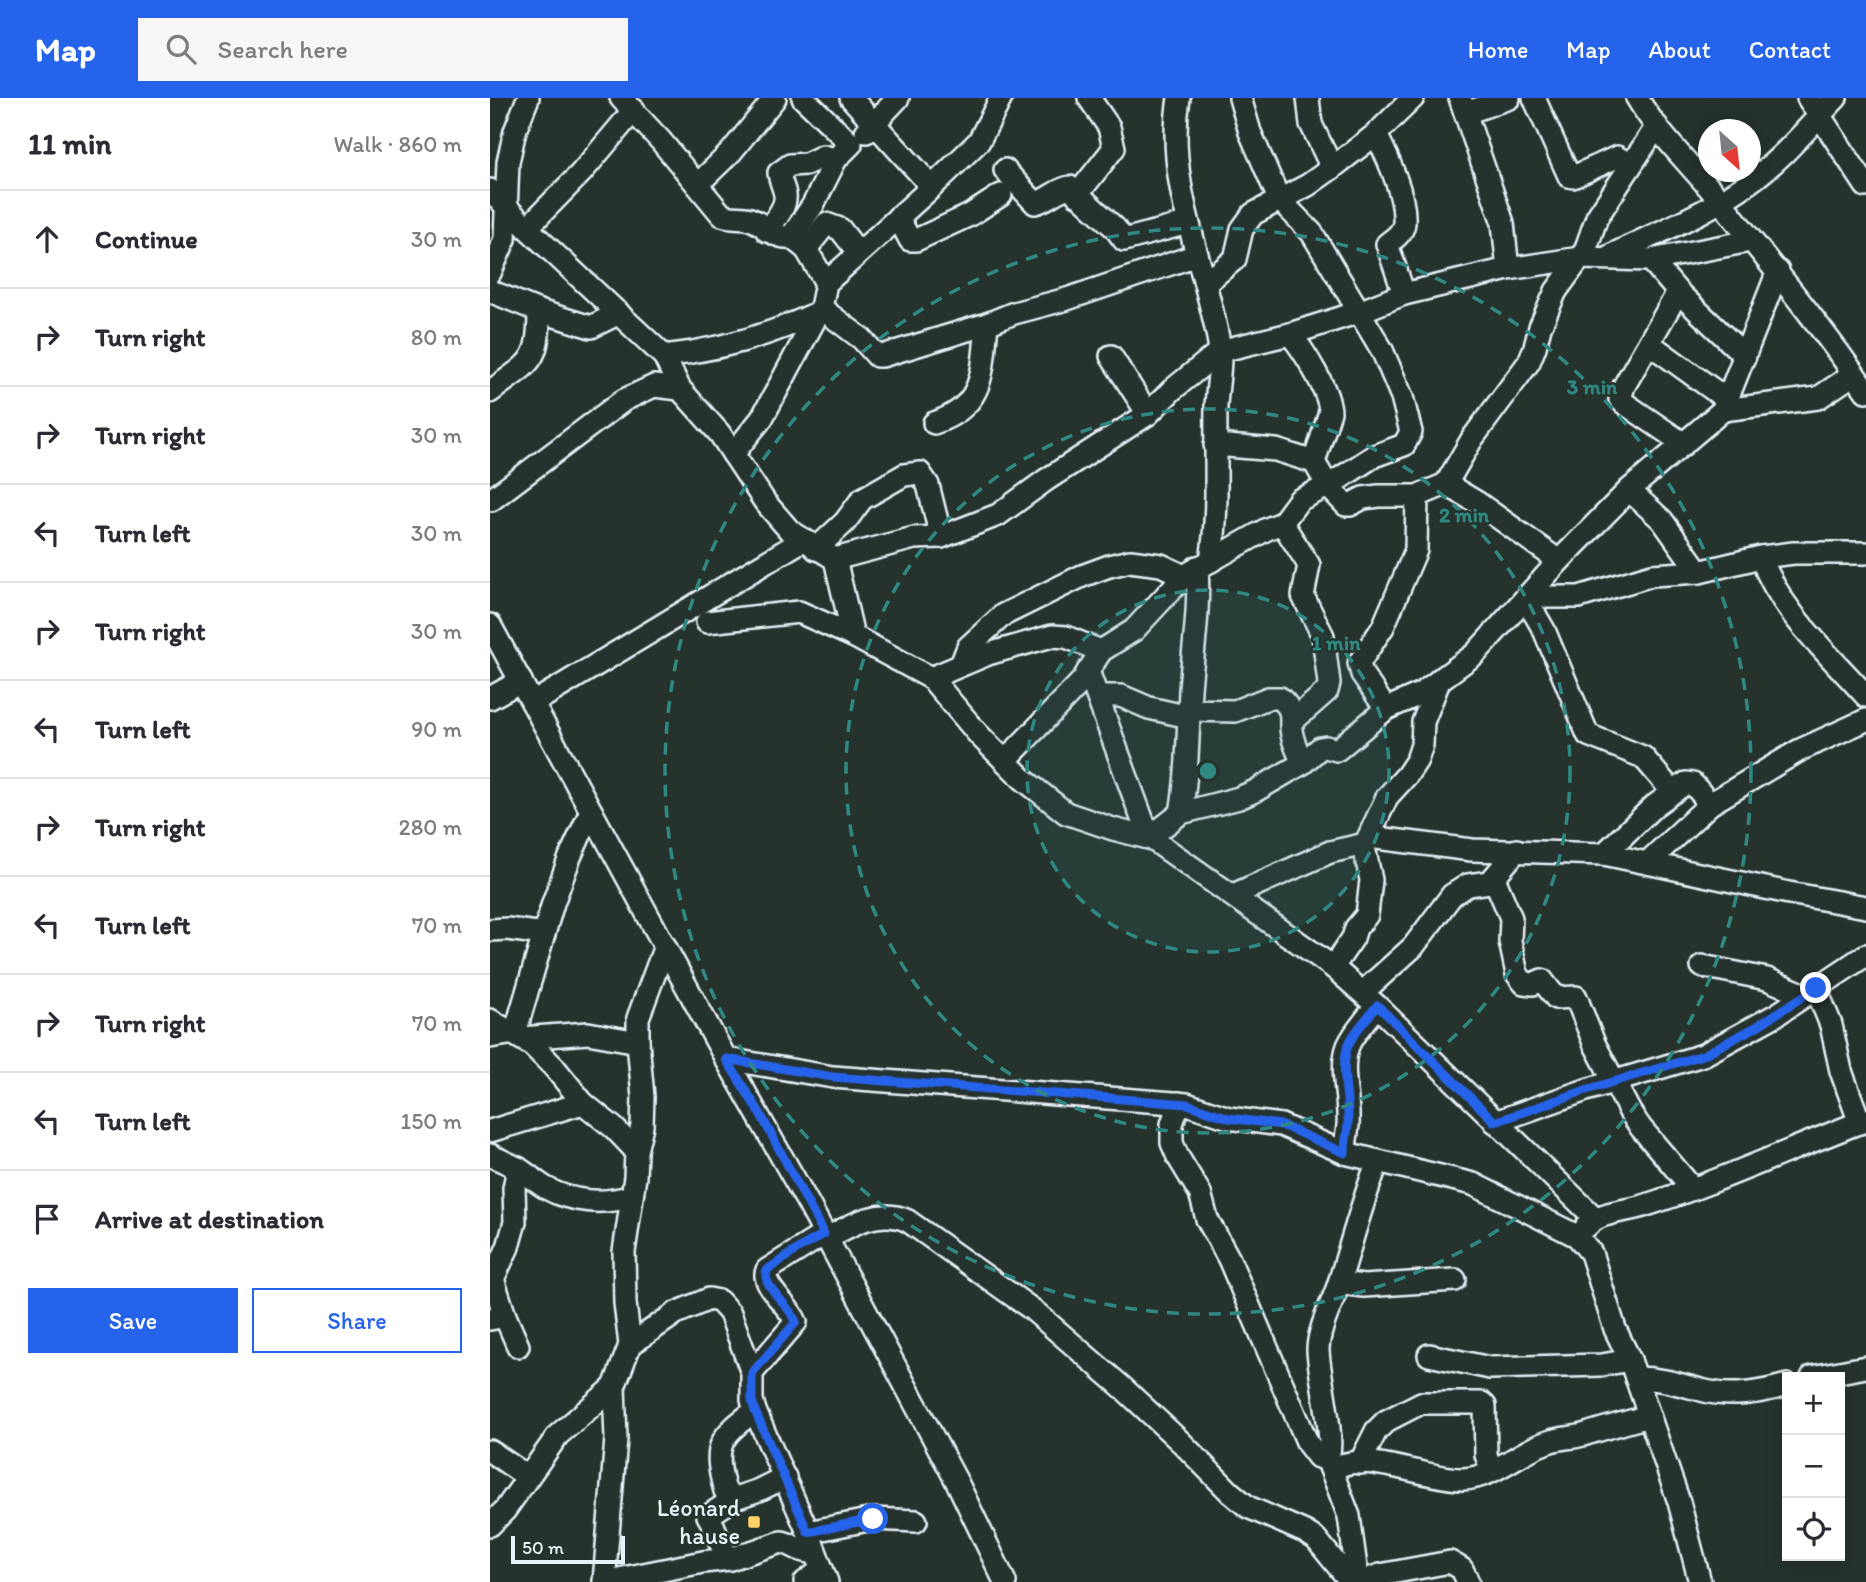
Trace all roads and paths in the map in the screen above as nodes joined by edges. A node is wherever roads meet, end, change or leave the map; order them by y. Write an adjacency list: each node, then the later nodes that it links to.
1 (528, 98): 34 (street)
2 (775, 98): 27 (street)
3 (803, 98): 22 (street)
4 (851, 98): 19 (street)
5 (898, 98): 19 (street)
6 (1001, 98): 28 (street)
7 (1089, 98): 31 (street)
8 (1240, 98): 32 (street)
9 (1308, 98): 24 (street)
10 (1413, 98): 21 (street)
11 (1509, 98): 17 (street)
12 (1534, 98): 23 (street)
13 (1637, 98): 20 (street)
14 (1836, 98): 18 (street)
15 (1172, 101): 36 (street)
16 (628, 104): 27 (street); 37 (street)
17 (1463, 105): 47 (street)
18 (1814, 107): 26 (street); 33 (street)
19 (875, 125): 22 (street); 28 (street)
20 (1657, 126): 23 (street); 33 (street)
21 (1376, 134): 24 (street); 54 (street)
22 (844, 152): 38 (street); 41 (street)
23 (1631, 165): 44 (street)
24 (1332, 169): 32 (street)
25 (1005, 170): 31 (street)
26 (1865, 183)
27 (698, 184): 38 (street)
28 (932, 187): 35 (street)
29 (490, 190): 34 (street)
30 (1001, 195): 35 (street)
31 (1077, 195): 36 (street)
32 (1279, 199): 51 (street); 57 (street)
33 (1720, 201): 40 (street); 45 (street)
34 (506, 207): 37 (street); 39 (street)
35 (898, 217): 42 (street)
36 (1188, 223): 43 (street)
37 (527, 228): 58 (street)
38 (767, 231): 41 (street)
39 (497, 239): 49 (street)
40 (1750, 241): 46 (street); 48 (street)
41 (799, 243): 42 (street); 50 (street)
42 (858, 252): 50 (street)
43 (1197, 255): 51 (street); 59 (street)
44 (1580, 258): 45 (street); 47 (street); 76 (street)
45 (1604, 258): 46 (street)
46 (1651, 260): 53 (street)
47 (1508, 269): 54 (street)
48 (1778, 271): 65 (street); 66 (street)
49 (490, 273)
50 (826, 283): 56 (street)
51 (1206, 283): 62 (street)
52 (490, 291): 55 (street)
53 (1678, 292): 61 (street); 65 (street)
54 (1404, 294): 57 (street)
55 (539, 311): 58 (street); 68 (street)
56 (819, 311): 59 (street); 63 (street); 74 (street)
57 (1359, 312): 60 (street); 77 (street)
58 (619, 313): 63 (street)
59 (987, 324): 71 (street)
60 (1290, 334): 62 (street); 75 (street)
61 (1650, 344): 69 (street); 72 (street)
62 (1220, 351): 70 (street); 73 (street)
63 (664, 356): 67 (street)
64 (1111, 356): 70 (street)
65 (1745, 356): 69 (street)
66 (1860, 382): 69 (street)
67 (680, 389): 74 (street); 80 (street)
68 (490, 392)
69 (1724, 405): 72 (street)
70 (1147, 414): 82 (street)
71 (934, 423)
72 (1684, 444): 78 (street)
73 (1215, 445): 75 (street); 88 (street)
74 (733, 454): 83 (street)
75 (1314, 462): 77 (street)
76 (1446, 484): 79 (street); 87 (street)
77 (1328, 486): 79 (street); 81 (street)
78 (1629, 490): 87 (street); 89 (street)
79 (1417, 496): 104 (street)
80 (490, 498)
81 (1282, 523): 88 (street); 106 (street)
82 (941, 537): 83 (street); 86 (street)
83 (810, 544): 86 (street); 103 (street)
84 (1866, 552): 85 (street)
85 (1761, 557): 89 (street); 101 (street)
86 (835, 559): 93 (street)
87 (1559, 561): 90 (street)
88 (1197, 568): 94 (street); 95 (street); 105 (street)
89 (1699, 572): 90 (street)
90 (1529, 595): 98 (street); 110 (street)
91 (707, 622): 93 (street)
92 (490, 625): 99 (street)
93 (853, 636): 97 (street)
94 (1101, 651): 95 (street); 96 (street)
95 (961, 665): 97 (street)
96 (1088, 671): 100 (street); 108 (street)
97 (931, 678): 108 (street)
98 (1441, 678): 104 (street); 115 (street)
99 (521, 681): 102 (street); 103 (street)
100 (1098, 696): 105 (street); 114 (street)
101 (1866, 696)
102 (490, 698)
103 (533, 703): 112 (street)
104 (1386, 709): 109 (street)
105 (1189, 713): 106 (street); 113 (street)
106 (1294, 720): 109 (street)
107 (1866, 720): 111 (street)
108 (1005, 761): 114 (street)
109 (1303, 763): 113 (street)
110 (1672, 791): 111 (street); 117 (street)
111 (1710, 804): 118 (street)
112 (591, 811): 123 (street); 124 (street)
113 (1181, 813): 114 (street)
114 (1149, 838): 120 (street)
115 (1367, 842): 116 (street); 120 (street); 127 (street)
116 (1517, 850): 117 (street); 119 (street)
117 (1604, 854): 118 (street)
118 (1648, 862): 121 (street)
119 (1494, 878): 129 (street); 135 (street)
120 (1233, 895): 127 (street)
121 (1866, 907)
122 (490, 930): 123 (street)
123 (544, 934): 131 (street)
124 (665, 946): 133 (street); 134 (street)
125 (1866, 955): 128 (street)
126 (1702, 966): 128 (street)
127 (1333, 967): 129 (street)
128 (1810, 992): 135 (street); 139 (street)
129 (1370, 999): 138 (street); 142 (street)
130 (490, 1020): 131 (street)
131 (518, 1035): 132 (street); 133 (street); 136 (street)
132 (490, 1037)
133 (638, 1042): 141 (street)
134 (726, 1059): 137 (street); 150 (street)
135 (1614, 1082): 138 (street); 146 (street)
136 (583, 1103): 140 (street); 141 (street)
137 (1179, 1104): 142 (street); 168 (street)
138 (1495, 1122): 148 (street)
139 (1863, 1122): 146 (street)
140 (490, 1131)
141 (636, 1151): 147 (street)
142 (1345, 1153): 144 (street)
143 (490, 1155): 145 (street)
144 (1377, 1161): 149 (street); 153 (street)
145 (518, 1168): 147 (street); 151 (street)
146 (1693, 1189): 148 (street)
147 (631, 1196): 155 (street)
148 (1594, 1217): 149 (street)
149 (1577, 1236): 158 (street)
150 (825, 1237): 160 (street); 178 (street); 179 (street)
151 (491, 1280): 154 (street)
152 (1455, 1280): 153 (street)
153 (1339, 1283): 168 (street)
154 (497, 1317): 156 (street)
155 (630, 1345): 160 (street); 163 (street)
156 (518, 1346)
157 (1429, 1355): 158 (street)
158 (1633, 1369): 162 (street); 165 (street)
159 (1864, 1372): 161 (street)
160 (752, 1373): 164 (street)
161 (1845, 1374)
162 (1782, 1386)
163 (614, 1387): 170 (street); 177 (street)
164 (755, 1411): 171 (street); 172 (street)
165 (1649, 1416): 169 (street); 183 (street)
166 (491, 1454): 170 (street)
167 (1360, 1462): 168 (street); 169 (street); 169 (street)
168 (1330, 1465): 180 (street)
169 (1492, 1470)
170 (528, 1477): 174 (street)
171 (785, 1477): 172 (street); 175 (street)
172 (735, 1498): 176 (street)
173 (916, 1521): 175 (street)
174 (490, 1525)
175 (815, 1564): 176 (street)
176 (723, 1567): 177 (street)
177 (604, 1582)
178 (1005, 1582)
179 (1350, 1582)
180 (1358, 1582)
181 (1370, 1582): 182 (street)
182 (1468, 1582)
183 (1700, 1582)

